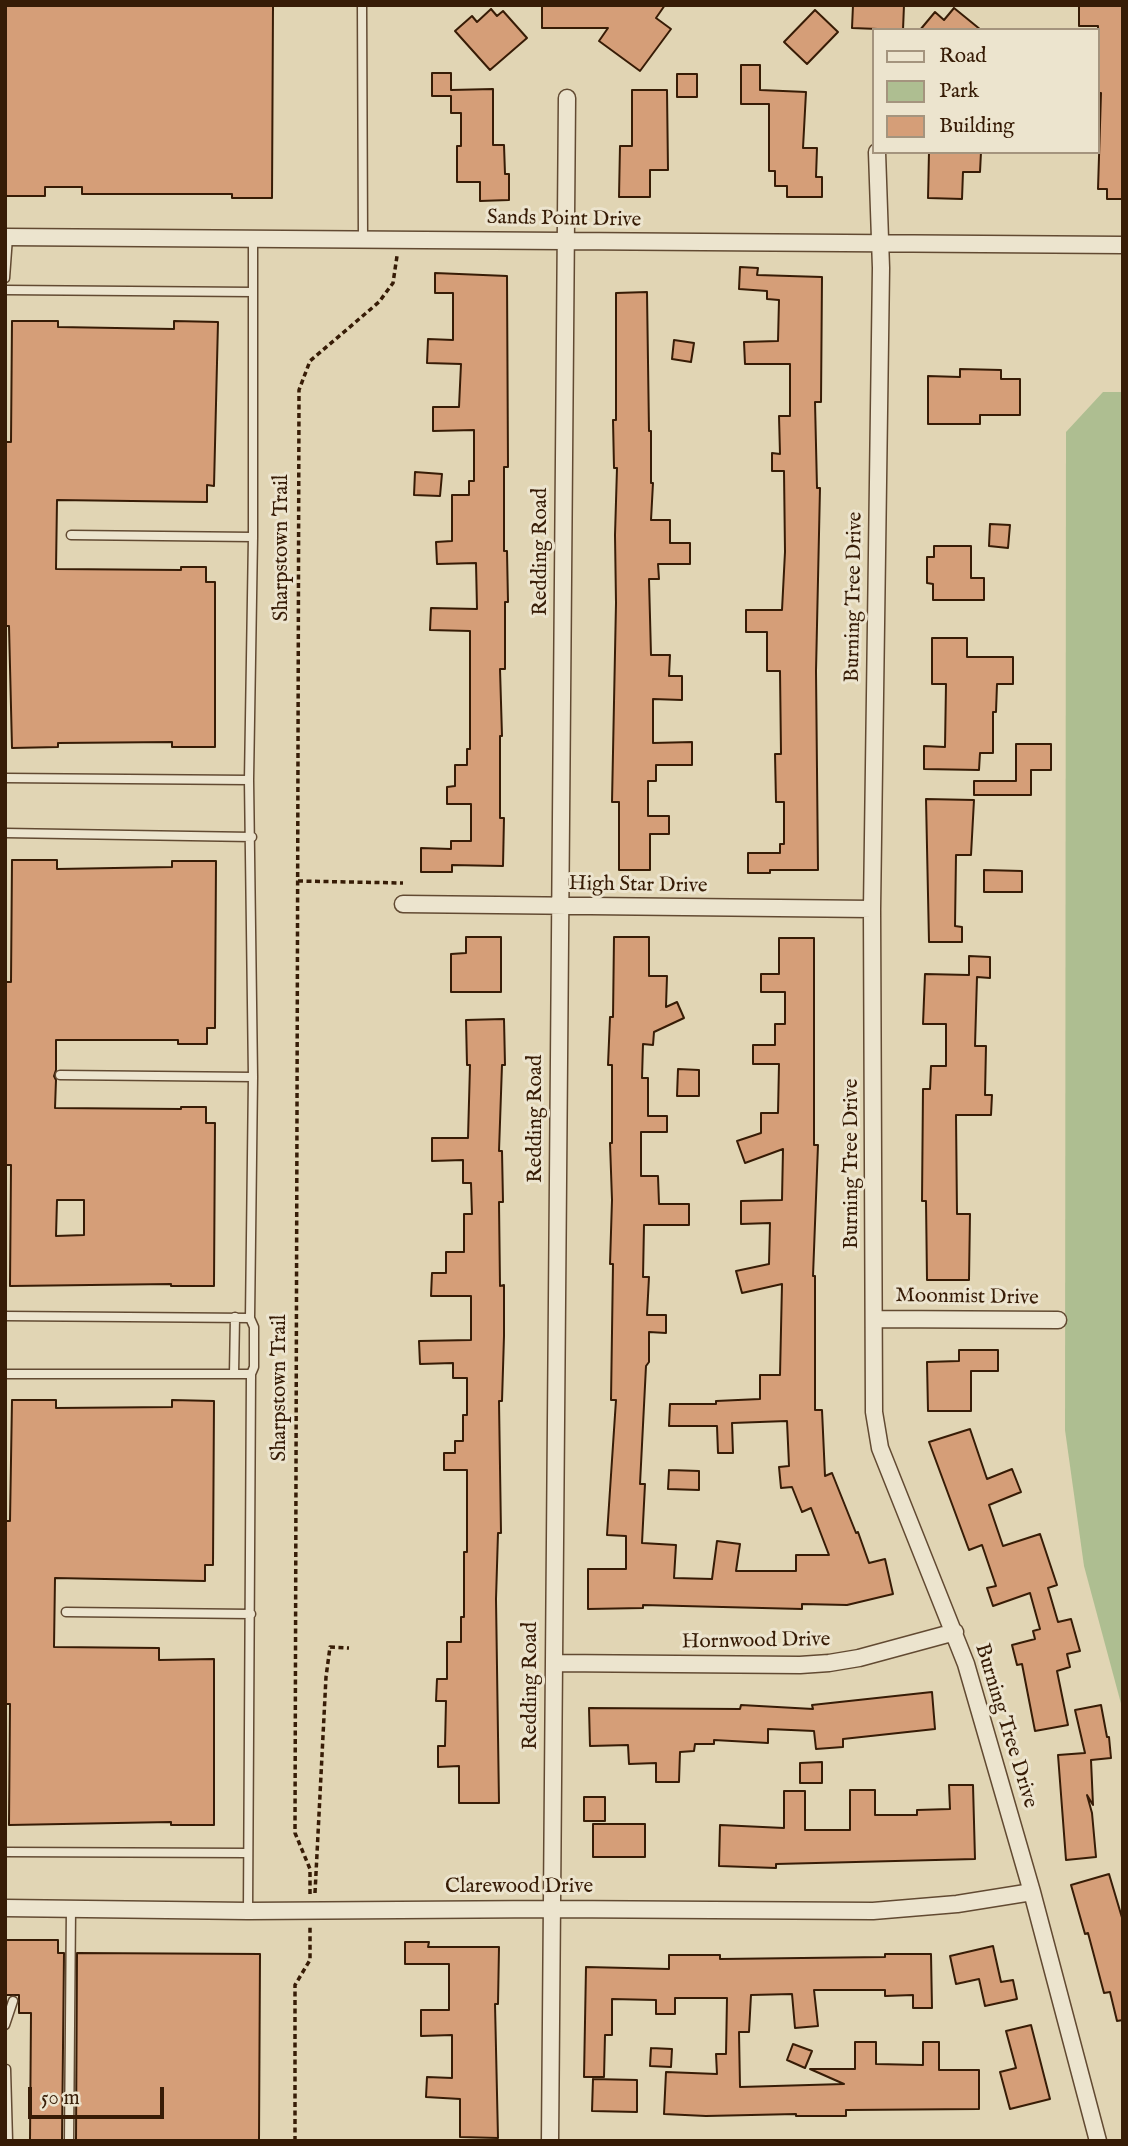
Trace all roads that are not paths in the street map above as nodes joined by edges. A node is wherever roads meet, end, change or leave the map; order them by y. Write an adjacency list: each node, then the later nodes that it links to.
1 (362, 5): 6 (lane)
2 (567, 98): 7 (street, Redding Road)
3 (877, 154): 8 (street, Burning Tree Drive)
4 (6, 237): 5 (street, Sands Point Drive); 10 (lane)
5 (253, 238): 6 (street, Sands Point Drive); 12 (lane)
6 (363, 239): 7 (street, Sands Point Drive)
7 (566, 242): 8 (street, Sands Point Drive); 20 (street, Redding Road)
8 (880, 243): 9 (street, Sands Point Drive); 21 (street, Burning Tree Drive)
9 (1123, 245)
10 (5, 278)
11 (5, 290): 12 (lane)
12 (253, 292): 14 (lane)
13 (71, 535): 14 (lane)
14 (253, 537): 16 (lane)
15 (5, 778): 16 (lane)
16 (249, 780): 18 (lane)
17 (5, 833): 18 (lane)
18 (252, 837): 23 (lane)
19 (403, 904): 20 (street, High Star Drive)
20 (560, 906): 21 (street, High Star Drive); 35 (street, Redding Road)
21 (872, 909): 27 (street, Burning Tree Drive)
22 (60, 1075): 23 (lane)
23 (253, 1077): 26 (lane)
24 (5, 1315): 25 (lane)
25 (235, 1317): 26 (lane); 30 (lane)
26 (250, 1318): 31 (lane)
27 (875, 1318): 28 (street, Moonmist Drive); 34 (street, Burning Tree Drive)
28 (1058, 1320)
29 (5, 1374): 30 (lane)
30 (234, 1374): 31 (lane)
31 (251, 1374): 33 (lane)
32 (66, 1612): 33 (lane)
33 (251, 1614): 37 (lane)
34 (955, 1632): 35 (street, Hornwood Drive); 38 (street, Burning Tree Drive)
35 (554, 1663): 41 (street, Redding Road)
36 (5, 1853): 37 (lane)
37 (248, 1853): 42 (lane)
38 (1032, 1892): 41 (street, Clarewood Drive); 50 (street, Burning Tree Drive)
39 (5, 1908): 40 (street, Clarewood Drive)
40 (71, 1908): 42 (street, Clarewood Drive); 48 (lane)
41 (552, 1909): 42 (street, Clarewood Drive); 49 (street, Redding Road)
42 (248, 1911)
43 (13, 2001): 44 (lane)
44 (5, 2025)
45 (6, 2069): 46 (lane)
46 (6, 2121): 47 (lane)
47 (8, 2141)
48 (69, 2141)
49 (550, 2141)
50 (1098, 2141)

